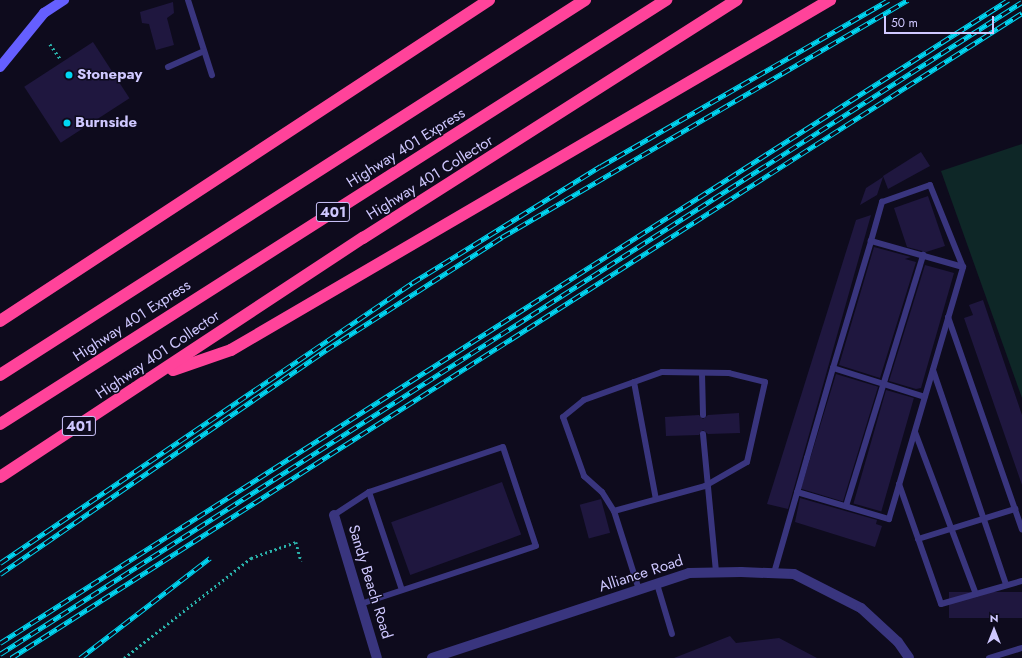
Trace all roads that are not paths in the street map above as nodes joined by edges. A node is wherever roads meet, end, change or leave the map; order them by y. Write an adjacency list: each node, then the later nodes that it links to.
1 (64, 0): 9 (street)
2 (188, 0): 8 (lane)
3 (489, 0): 16 (highway)
4 (585, 0): 20 (highway, Highway 401 Express)
5 (666, 0): 26 (highway, Highway 401 Express / 401)
6 (737, 0): 21 (highway, Highway 401 Collector / 401)
7 (830, 0): 21 (highway)
8 (204, 52): 10 (lane); 11 (lane)
9 (0, 67)
10 (168, 67)
11 (212, 75)
12 (871, 241): 13 (lane); 14 (lane); 17 (lane)
13 (922, 255): 14 (lane); 23 (lane)
14 (963, 266): 15 (lane)
15 (948, 317): 18 (lane); 36 (lane)
16 (0, 321)
17 (834, 368): 23 (lane); 33 (lane)
18 (933, 370): 24 (lane); 39 (lane)
19 (702, 373): 22 (lane); 25 (lane); 31 (lane)
20 (0, 375)
21 (157, 376): 29 (highway, Highway 401 Collector / 401)
22 (634, 382): 34 (lane); 37 (lane)
23 (884, 384): 24 (lane); 35 (lane)
24 (925, 397): 27 (lane)
25 (703, 415)
26 (0, 424)
27 (915, 432): 30 (lane); 40 (lane)
28 (703, 434): 31 (lane)
29 (0, 477)
30 (899, 484): 35 (lane); 42 (lane)
31 (705, 486): 34 (lane); 43 (lane)
32 (369, 492): 38 (lane); 48 (lane); 48 (lane)
33 (797, 492): 35 (lane); 44 (lane)
34 (656, 499): 37 (lane)
35 (846, 506)
36 (1015, 509): 39 (lane); 41 (lane)
37 (614, 511): 49 (lane)
38 (334, 515): 51 (street, Sandy Beach Road)
39 (983, 519): 40 (lane); 47 (lane)
40 (951, 529): 42 (lane); 50 (lane)
41 (1022, 529)
42 (918, 539): 50 (lane)
43 (716, 572): 44 (street, Alliance Road); 46 (street, Alliance Road)
44 (774, 573): 56 (street, Alliance Road)
45 (1022, 581): 47 (lane)
46 (657, 584): 49 (street, Alliance Road); 52 (lane)
47 (1006, 585): 50 (lane)
48 (402, 590): 51 (lane)
49 (639, 590): 55 (street, Alliance Road)
50 (976, 594)
51 (361, 604): 54 (street, Sandy Beach Road)
52 (672, 634)
53 (1022, 648): 57 (lane)
54 (377, 658)
55 (432, 658)
56 (909, 658)
57 (989, 658)

